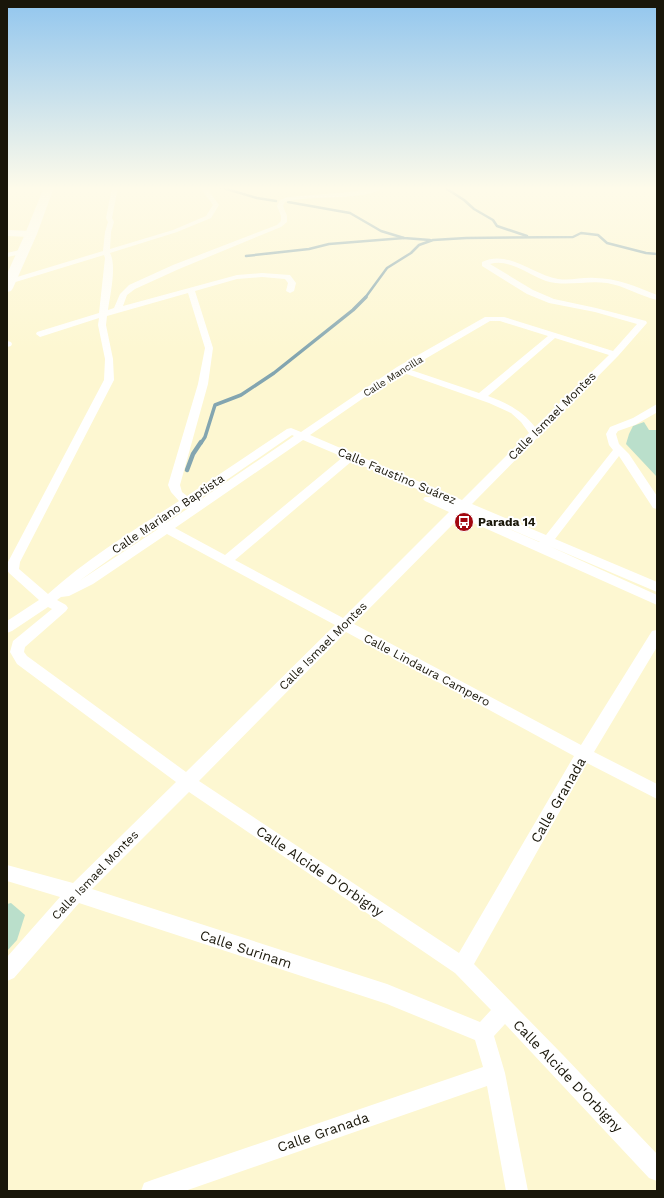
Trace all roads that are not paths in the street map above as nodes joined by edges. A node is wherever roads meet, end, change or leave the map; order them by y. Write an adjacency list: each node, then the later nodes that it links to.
1 (19, 243): 8 (highway)
2 (25, 243): 6 (highway)
3 (107, 243): 7 (street)
4 (136, 243): 7 (street)
5 (238, 243): 13 (street)
6 (24, 251): 8 (street); 9 (highway)
7 (106, 252): 9 (street); 14 (street)
8 (8, 257)
9 (8, 285)
10 (191, 289): 11 (street); 13 (street); 25 (street)
11 (290, 291)
12 (657, 298): 17 (street, Calle Ismael Montes)
13 (117, 310): 14 (street)
14 (103, 314): 15 (street); 32 (street)
15 (40, 334)
16 (554, 335): 17 (street); 18 (street, Calle Mancilla); 19 (street)
17 (615, 354): 21 (street, Calle Ismael Montes)
18 (400, 369): 19 (street); 22 (street, Calle Mancilla)
19 (481, 398): 21 (street)
20 (657, 407): 23 (street)
21 (535, 434): 28 (street, Calle Ismael Montes)
22 (296, 436): 24 (street, Calle Faustino Suárez); 25 (street, Calle Mariano Baptista); 27 (street, Calle Mariano Baptista)
23 (619, 450): 26 (street); 30 (street)
24 (347, 459): 28 (street, Calle Faustino Suárez); 31 (street)
25 (188, 501): 27 (street); 29 (street, Calle Mariano Baptista)
26 (657, 505)
27 (198, 507): 29 (street, Calle Mariano Baptista)
28 (460, 508): 30 (street, Calle Faustino Suárez); 36 (street, Calle Ismael Montes)
29 (161, 525): 31 (street, Calle Lindaura Campero); 34 (street, Calle Mariano Baptista)
30 (545, 544): 33 (street, Calle Faustino Suárez); 35 (street, Calle Faustino Suárez)
31 (227, 560): 36 (street, Calle Lindaura Campero)
32 (10, 575): 34 (street)
33 (657, 588)
34 (48, 600): 37 (street, Calle Mariano Baptista); 40 (street, Calle Alcide D'Orbigny)
35 (657, 600)
36 (344, 625): 39 (street, Calle Lindaura Campero); 40 (street, Calle Ismael Montes)
37 (7, 628)
38 (657, 635): 39 (street, Calle Granada)
39 (584, 754): 41 (street, Calle Lindaura Campero); 44 (street, Calle Granada)
40 (186, 781): 43 (street, Calle Ismael Montes); 44 (street, Calle Alcide D'Orbigny)
41 (657, 792)
42 (7, 873): 43 (street, Calle Surinam)
43 (76, 894): 45 (street, Calle Ismael Montes); 47 (street, Calle Surinam)
44 (462, 966): 46 (street, Calle Alcide D'Orbigny)
45 (7, 971)
46 (505, 1009): 47 (street); 49 (street, Calle Alcide D'Orbigny)
47 (483, 1033): 48 (street)
48 (495, 1073): 50 (street, Calle Granada); 51 (street)
49 (657, 1170)
50 (152, 1191)
51 (518, 1191)

